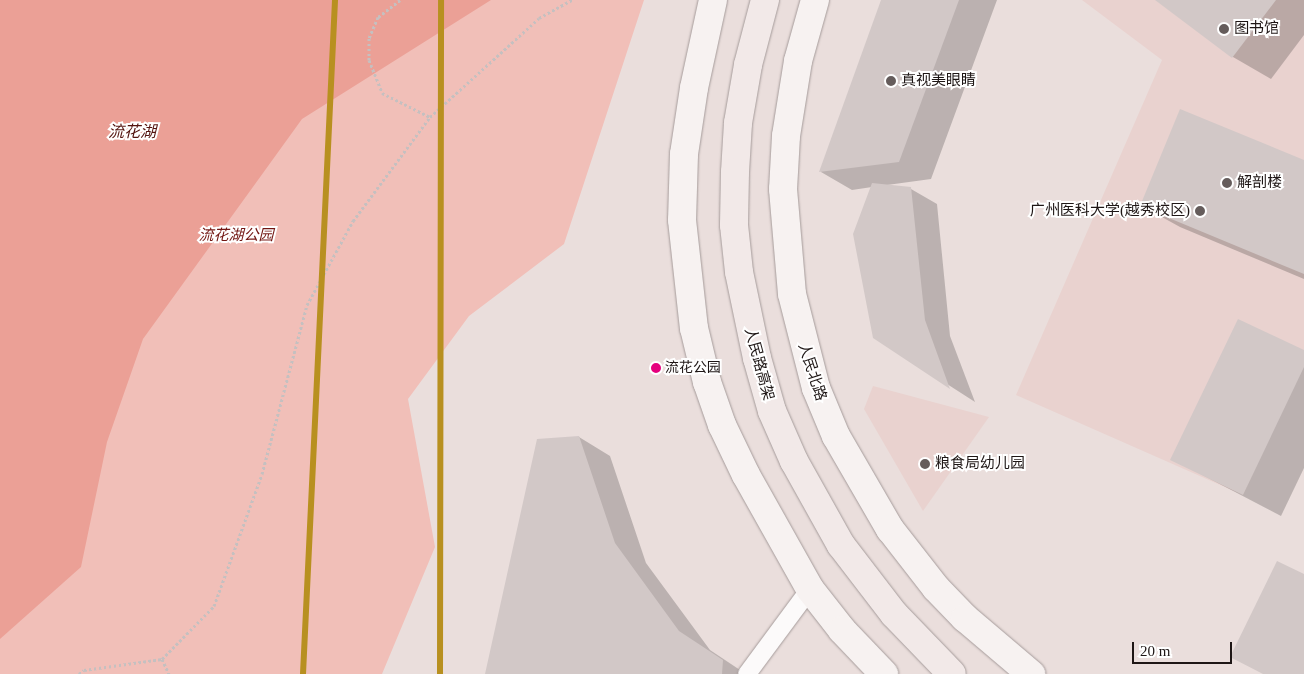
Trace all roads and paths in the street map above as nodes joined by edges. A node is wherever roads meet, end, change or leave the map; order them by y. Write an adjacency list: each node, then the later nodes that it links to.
1 (400, 0): 6 (path)
2 (572, 0): 6 (path)
3 (713, 0): 7 (main road)
4 (765, 0): 13 (main road, 人民路高架)
5 (815, 0): 14 (main road, 人民北路)
6 (430, 117): 8 (path)
7 (810, 589): 11 (lane); 12 (main road)
8 (162, 659): 9 (path); 10 (path)
9 (79, 674)
10 (169, 674)
11 (747, 674)
12 (884, 674)
13 (952, 674)
14 (1031, 674)

